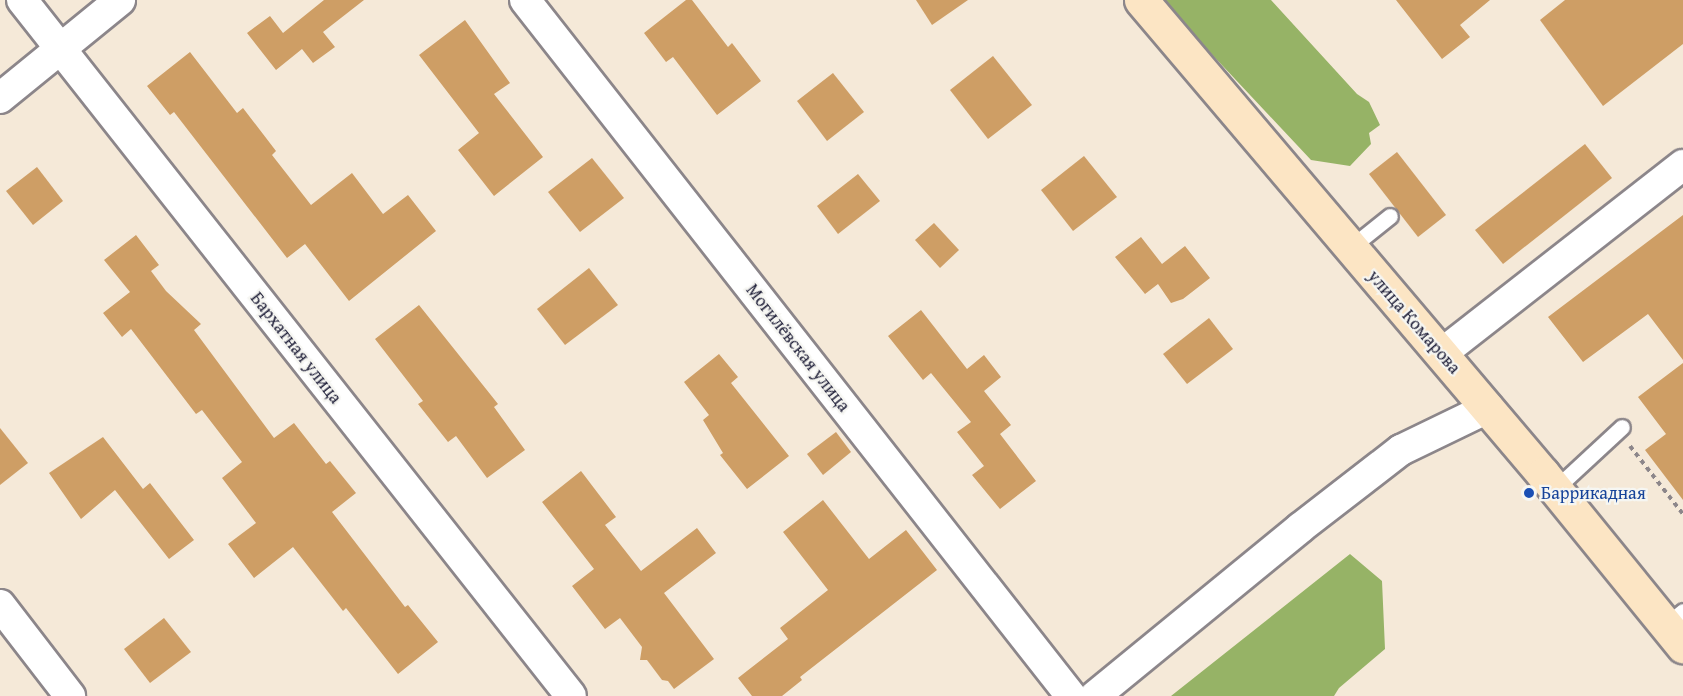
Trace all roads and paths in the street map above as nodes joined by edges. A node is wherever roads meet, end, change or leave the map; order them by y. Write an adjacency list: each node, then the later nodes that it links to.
1 (22, 0): 5 (street, Бархатная улица)
2 (120, 0): 5 (street)
3 (525, 0): 19 (street, Могилёвская улица)
4 (1141, 0): 9 (street, улица Комарова)
5 (60, 48): 6 (street); 18 (street, Бархатная улица)
6 (0, 98)
7 (1683, 165): 10 (street)
8 (1390, 216): 9 (lane)
9 (1350, 248): 10 (street, улица Комарова)
10 (1441, 354): 11 (street, улица Комарова)
11 (1488, 408): 13 (street, улица Комарова); 20 (street)
12 (1620, 429): 13 (lane); 14 (path)
13 (1555, 489): 16 (street, улица Комарова)
14 (1683, 514)
15 (0, 605): 17 (street)
16 (1677, 627)
17 (69, 696)
18 (571, 696)
19 (1071, 696)
20 (1095, 696)

